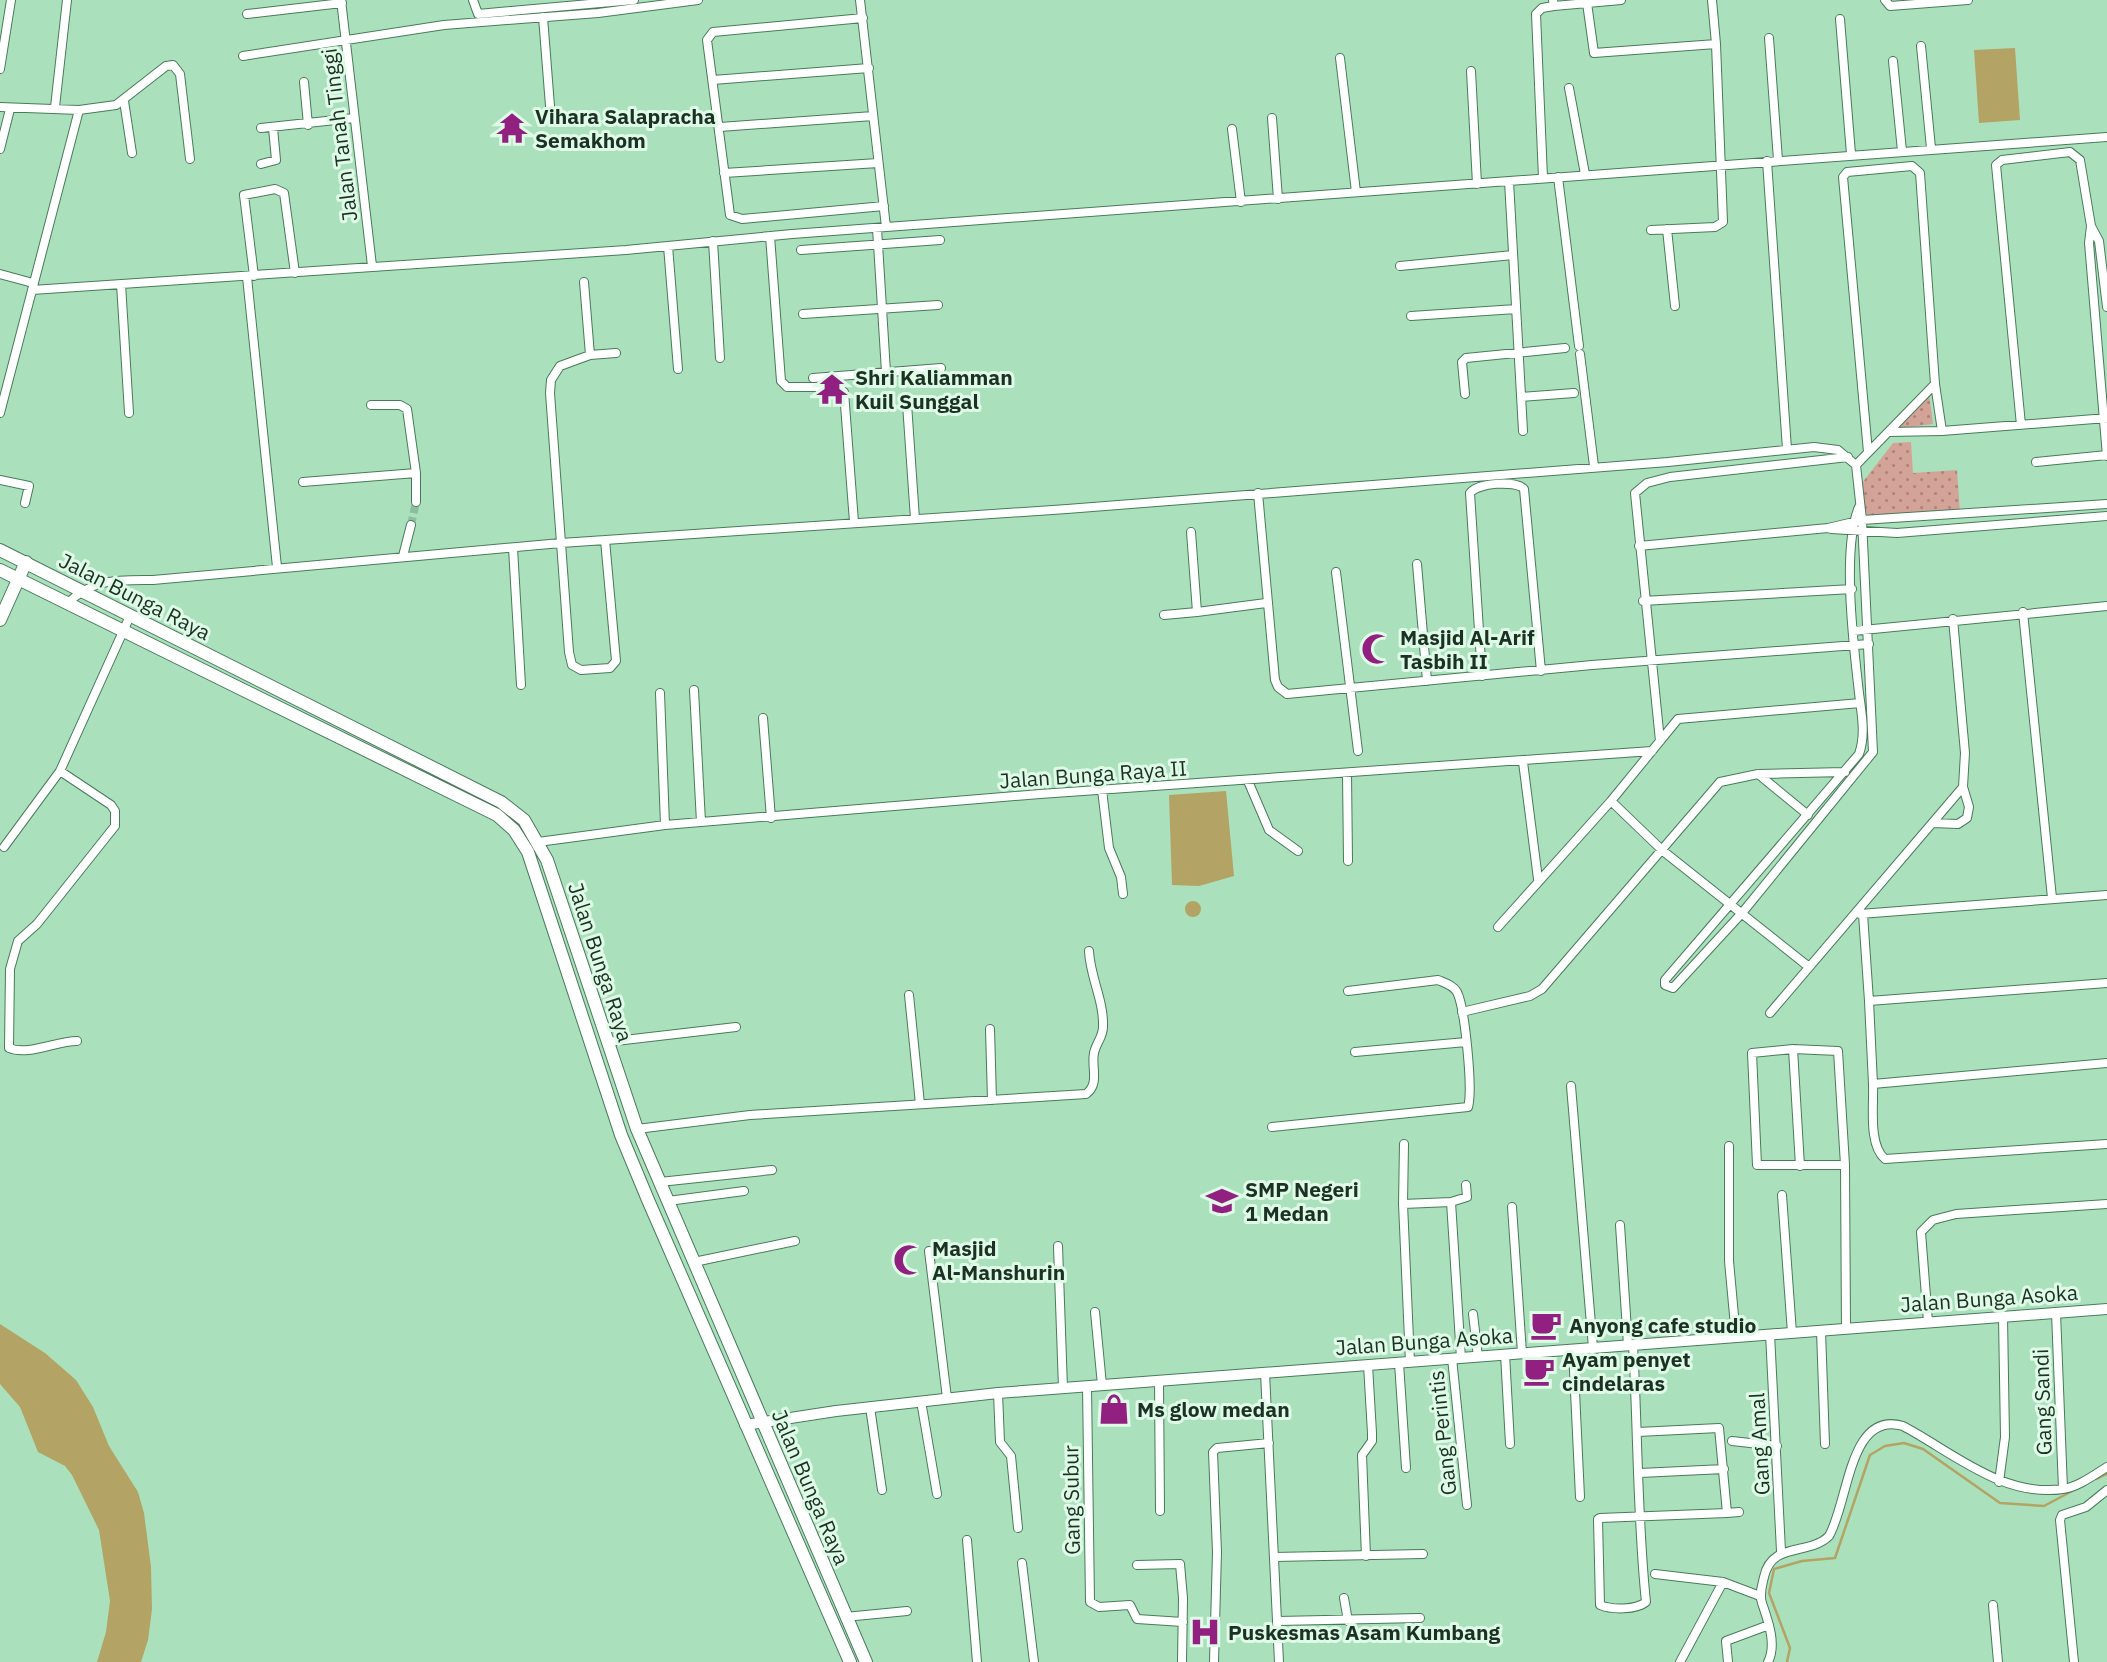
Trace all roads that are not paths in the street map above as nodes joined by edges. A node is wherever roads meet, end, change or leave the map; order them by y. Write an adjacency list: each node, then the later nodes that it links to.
1 (11, 0): 26 (street)
2 (67, 0): 33 (street)
3 (473, 0): 4 (street)
4 (634, 0)
5 (698, 0): 15 (street)
6 (860, 0): 16 (street)
7 (1621, 0): 13 (street)
8 (1712, 0): 20 (street)
9 (1885, 0): 10 (street)
10 (1968, 0)
11 (341, 2): 14 (street); 19 (street, Jalan Tanah Tinggi)
12 (1553, 3): 13 (street); 59 (street)
13 (1587, 3): 20 (street)
14 (247, 14)
15 (543, 16): 19 (street); 32 (street)
16 (863, 18): 25 (street); 28 (street)
17 (1840, 19): 49 (street)
18 (1769, 38): 51 (street)
19 (346, 39): 22 (street); 37 (street, Jalan Tanah Tinggi)
20 (1716, 44): 55 (street)
21 (1921, 46): 45 (street)
22 (243, 56)
23 (1340, 58): 62 (street)
24 (1893, 61): 47 (street)
25 (869, 68): 28 (street); 36 (street)
26 (0, 69)
27 (1471, 71): 61 (street)
28 (713, 80): 40 (street)
29 (304, 82): 39 (street)
30 (1569, 88): 57 (street)
31 (124, 101): 35 (street); 48 (street); 50 (street)
32 (550, 106)
33 (55, 107): 34 (street); 35 (street)
34 (5, 108): 46 (street)
35 (79, 110): 85 (street)
36 (873, 116): 40 (street); 53 (street)
37 (354, 118): 39 (street); 78 (street, Jalan Tanah Tinggi)
38 (1272, 118): 63 (street)
39 (308, 124): 42 (street)
40 (720, 127): 56 (street)
41 (261, 128): 42 (street)
42 (273, 128): 54 (street)
43 (1233, 129): 64 (street)
44 (2107, 137): 45 (street)
45 (1931, 148): 47 (street)
46 (0, 149)
47 (1902, 150): 49 (street)
48 (132, 153)
49 (1851, 154): 51 (street)
50 (190, 159)
51 (1778, 160): 52 (street)
52 (1767, 161): 55 (street); 115 (street)
53 (878, 163): 56 (street); 65 (street)
54 (261, 164)
55 (1720, 165): 57 (street); 69 (street)
56 (723, 173): 65 (street)
57 (1585, 174): 58 (street)
58 (1558, 177): 59 (street); 121 (street)
59 (1543, 178): 60 (street)
60 (1509, 181): 61 (street); 77 (street)
61 (1477, 184): 62 (street)
62 (1356, 192): 63 (street)
63 (1278, 199): 64 (street)
64 (1241, 202): 67 (street)
65 (884, 206): 67 (street)
66 (2091, 226): 89 (street); 110 (street); 111 (street)
67 (886, 227): 68 (street)
68 (877, 228): 71 (street); 74 (street)
69 (1667, 229): 70 (street); 87 (street)
70 (1651, 230)
71 (770, 236): 73 (street); 134 (street)
72 (940, 240): 74 (street)
73 (713, 241): 75 (street); 97 (street)
74 (878, 244): 76 (street); 88 (street)
75 (668, 246): 78 (street); 99 (street)
76 (801, 250)
77 (1513, 255): 79 (street); 90 (street)
78 (372, 265): 80 (street)
79 (1401, 266)
80 (295, 273): 82 (street); 82 (street)
81 (0, 274): 85 (street)
82 (250, 276): 84 (street); 150 (street)
83 (584, 282): 96 (street)
84 (121, 284): 85 (street); 108 (street)
85 (32, 287): 109 (street)
86 (938, 305): 88 (street)
87 (1675, 306)
88 (882, 307): 91 (street); 100 (street)
89 (2107, 307)
90 (1516, 309): 92 (street); 95 (street)
91 (803, 314)
92 (1411, 316)
93 (1565, 348): 95 (street)
94 (616, 353): 96 (street)
95 (1520, 354): 104 (street); 105 (street)
96 (590, 355): 143 (street)
97 (720, 358)
98 (941, 368): 100 (street)
99 (678, 369)
100 (886, 372): 101 (street)
101 (813, 377)
102 (1934, 384): 113 (street); 114 (street); 116 (street)
103 (1574, 393): 105 (street)
104 (1465, 394)
105 (1522, 397): 112 (street)
106 (908, 404): 131 (street)
107 (370, 405): 122 (street)
108 (130, 412)
109 (0, 413)
110 (2106, 418): 111 (street); 117 (street)
111 (2021, 425): 113 (street)
112 (1522, 431)
113 (1942, 431): 114 (street)
114 (1889, 432): 116 (street)
115 (1787, 449): 118 (street); 121 (street)
116 (1868, 452): 120 (street)
117 (2107, 455): 119 (street)
118 (1848, 457): 120 (street); 144 (street)
119 (2036, 462)
120 (1856, 465): 133 (street)
121 (1594, 467): 125 (street)
122 (416, 473): 124 (street); 126 (street)
123 (0, 480): 127 (street)
124 (303, 482)
125 (1258, 494): 131 (street); 157 (street)
126 (416, 502)
127 (25, 503)
128 (2107, 503): 129 (street)
129 (2023, 511): 132 (street); 135 (street)
130 (2107, 516): 135 (street)
131 (915, 519): 134 (street)
132 (1896, 519): 133 (street); 141 (street)
133 (1858, 521): 137 (street); 139 (street); 140 (street)
134 (854, 522): 142 (street)
135 (2025, 524): 141 (street)
136 (411, 525): 147 (street)
137 (1828, 528): 139 (street); 144 (street)
138 (1191, 532): 160 (street)
139 (1852, 532): 140 (street); 154 (street)
140 (1862, 533): 141 (street); 166 (street)
141 (1898, 533)
142 (605, 540): 143 (street); 143 (street)
143 (561, 543): 145 (street)
144 (1639, 546): 156 (street)
145 (513, 548): 147 (street); 175 (street)
146 (0, 550): 148 (main road, Jalan Bunga Raya)
147 (403, 556): 150 (street)
148 (26, 562): 153 (main road); 155 (main road, Jalan Bunga Raya)
149 (1417, 564): 174 (street)
150 (277, 567): 155 (street)
151 (0, 570): 153 (main road, Jalan Bunga Raya)
152 (1336, 572): 176 (street)
153 (19, 579): 158 (main road, Jalan Bunga Raya); 165 (main road)
154 (1852, 589): 156 (street); 168 (street)
155 (80, 590): 158 (street); 163 (main road, Jalan Bunga Raya)
156 (1643, 601): 171 (street)
157 (1266, 603): 160 (street); 176 (street)
158 (67, 604): 167 (main road, Jalan Bunga Raya)
159 (2107, 606): 161 (street)
160 (1197, 612): 162 (street)
161 (2022, 612): 164 (street); 208 (street)
162 (1164, 615)
163 (130, 616): 167 (street); 179 (main road, Jalan Bunga Raya)
164 (1953, 619): 166 (street); 192 (street)
165 (0, 620)
166 (1868, 629): 168 (street); 169 (street)
167 (122, 631): 181 (main road, Jalan Bunga Raya); 187 (street)
168 (1853, 631): 170 (street)
169 (1869, 644): 170 (street); 210 (street)
170 (1854, 645): 171 (street); 180 (street)
171 (1649, 662): 172 (street); 183 (street)
172 (1541, 671): 173 (street); 173 (street)
173 (1482, 676): 174 (street)
174 (1427, 681): 176 (street)
175 (521, 685)
176 (1351, 687): 184 (street)
177 (694, 690): 197 (street)
178 (660, 693): 199 (street)
179 (296, 699): 181 (main road); 200 (main road, Jalan Bunga Raya)
180 (1860, 703): 183 (street); 188 (street)
181 (289, 713): 224 (main road, Jalan Bunga Raya)
182 (763, 718): 196 (street)
183 (1660, 741): 185 (street)
184 (1358, 751)
185 (1652, 751): 186 (street, Jalan Bunga Raya II); 194 (street)
186 (1523, 762): 189 (street, Jalan Bunga Raya II); 205 (street)
187 (60, 771): 201 (street); 225 (street)
188 (1845, 772): 190 (street); 195 (street)
189 (1347, 773): 191 (street, Jalan Bunga Raya II); 204 (street)
190 (1758, 774): 195 (street); 203 (street)
191 (1248, 780): 193 (street, Jalan Bunga Raya II); 202 (street)
192 (1964, 787): 198 (street); 198 (street)
193 (1102, 790): 196 (street, Jalan Bunga Raya II); 206 (street)
194 (1611, 801): 203 (street); 205 (street)
195 (1808, 815): 209 (street)
196 (771, 818): 197 (street, Jalan Bunga Raya II)
197 (701, 822): 199 (street, Jalan Bunga Raya II)
198 (1933, 823): 211 (street)
199 (665, 825): 200 (street, Jalan Bunga Raya II)
200 (538, 842): 221 (main road, Jalan Bunga Raya)
201 (4, 847)
202 (1298, 851)
203 (1663, 851): 209 (street); 219 (street)
204 (1348, 861)
205 (1538, 879): 212 (street)
206 (1124, 894)
207 (2107, 895): 208 (street)
208 (2052, 898): 211 (street)
209 (1730, 904): 210 (street); 210 (street)
210 (1742, 913): 214 (street)
211 (1858, 914): 214 (street); 218 (street)
212 (1498, 927)
213 (1089, 951): 233 (street)
214 (1809, 967): 220 (street)
215 (2107, 983): 218 (street)
216 (1348, 990): 219 (street)
217 (909, 995): 234 (street)
218 (1869, 1002): 231 (street)
219 (1462, 1012): 227 (street)
220 (1770, 1013)
221 (602, 1026): 224 (main road); 226 (main road, Jalan Bunga Raya)
222 (736, 1027): 226 (street)
223 (990, 1028): 233 (street)
224 (586, 1031): 287 (main road, Jalan Bunga Raya)
225 (77, 1041)
226 (607, 1042): 236 (main road, Jalan Bunga Raya)
227 (1466, 1042): 229 (street); 235 (street)
228 (1793, 1049): 240 (street); 241 (street); 241 (street)
229 (1355, 1052)
230 (2107, 1063): 231 (street)
231 (1873, 1084): 238 (street)
232 (1571, 1086): 269 (street)
233 (992, 1100): 234 (street)
234 (920, 1104): 236 (street)
235 (1272, 1127)
236 (637, 1129): 243 (main road, Jalan Bunga Raya)
237 (1404, 1144): 249 (street)
238 (2107, 1144)
239 (1729, 1146): 267 (street)
240 (1845, 1165): 241 (street); 263 (street)
241 (1800, 1166)
242 (772, 1170): 243 (street)
243 (660, 1182): 247 (main road, Jalan Bunga Raya)
244 (1466, 1185): 248 (street)
245 (744, 1191): 247 (street)
246 (1782, 1195): 265 (street)
247 (668, 1201): 256 (main road, Jalan Bunga Raya)
248 (1451, 1202): 249 (street); 274 (street, Gang Perintis)
249 (1403, 1204): 275 (street)
250 (2107, 1204): 262 (street)
251 (1512, 1207): 271 (street)
252 (1620, 1225): 268 (street)
253 (795, 1241): 256 (street)
254 (1058, 1245): 281 (street)
255 (929, 1251): 283 (street)
256 (694, 1262): 286 (main road, Jalan Bunga Raya)
257 (2107, 1309): 259 (street, Jalan Bunga Asoka)
258 (1095, 1312): 279 (street)
259 (2056, 1313): 261 (street, Jalan Bunga Asoka); 299 (street, Gang Sandi)
260 (1473, 1314): 273 (street)
261 (2003, 1317): 262 (street, Jalan Bunga Asoka); 298 (street)
262 (1928, 1322): 263 (street, Jalan Bunga Asoka)
263 (1846, 1329): 264 (street, Jalan Bunga Asoka)
264 (1821, 1331): 265 (street, Jalan Bunga Asoka); 292 (street)
265 (1792, 1333): 266 (street, Jalan Bunga Asoka)
266 (1770, 1334): 267 (street, Jalan Bunga Asoka); 293 (street, Gang Amal)
267 (1736, 1337): 268 (street, Jalan Bunga Asoka)
268 (1630, 1345): 269 (street, Jalan Bunga Asoka); 288 (street)
269 (1593, 1348): 270 (street, Jalan Bunga Asoka)
270 (1573, 1349): 271 (street, Jalan Bunga Asoka); 303 (street)
271 (1522, 1353): 272 (street, Jalan Bunga Asoka)
272 (1505, 1354): 273 (street, Jalan Bunga Asoka); 291 (street)
273 (1478, 1357): 274 (street, Jalan Bunga Asoka)
274 (1457, 1358): 275 (street, Jalan Bunga Asoka); 304 (street, Gang Perintis)
275 (1404, 1362): 276 (street, Jalan Bunga Asoka); 295 (street)
276 (1368, 1365): 277 (street, Jalan Bunga Asoka); 313 (street)
277 (1265, 1373): 278 (street, Jalan Bunga Asoka); 290 (street)
278 (1158, 1381): 279 (street, Jalan Bunga Asoka); 305 (street)
279 (1102, 1385): 280 (street, Jalan Bunga Asoka)
280 (1087, 1386): 281 (street, Jalan Bunga Asoka); 327 (street, Gang Subur)
281 (1063, 1388): 282 (street, Jalan Bunga Asoka)
282 (998, 1393): 283 (street, Jalan Bunga Asoka); 309 (street)
283 (947, 1398): 284 (street, Jalan Bunga Asoka)
284 (921, 1401): 285 (street, Jalan Bunga Asoka); 302 (street)
285 (870, 1407): 286 (street, Jalan Bunga Asoka); 300 (street)
286 (764, 1422): 287 (street, Jalan Bunga Asoka); 323 (main road, Jalan Bunga Raya)
287 (745, 1425): 329 (main road, Jalan Bunga Raya)
288 (1638, 1432): 296 (street); 297 (street)
289 (1732, 1441): 293 (street)
290 (1269, 1443): 314 (street); 334 (street)
291 (1510, 1444)
292 (1825, 1444)
293 (1777, 1446): 311 (street, Gang Amal)
294 (2107, 1467): 299 (street)
295 (1406, 1468)
296 (1724, 1469): 297 (street); 307 (street)
297 (1640, 1473): 308 (street)
298 (1999, 1482): 299 (street); 311 (street)
299 (2063, 1489)
300 (882, 1490)
301 (2107, 1490): 340 (street)
302 (937, 1494)
303 (1580, 1497)
304 (1467, 1505)
305 (1160, 1510)
306 (1739, 1512): 307 (street)
307 (1727, 1513): 308 (street)
308 (1642, 1517): 308 (street)
309 (1018, 1528)
310 (967, 1540): 331 (street)
311 (1781, 1551): 319 (street)
312 (1423, 1554): 313 (street)
313 (1366, 1556): 314 (street)
314 (1274, 1557): 325 (street)
315 (1022, 1563): 332 (street)
316 (1137, 1565): 327 (street)
317 (1656, 1574): 318 (street)
318 (1723, 1582): 319 (street); 336 (street)
319 (1760, 1596): 328 (street)
320 (1344, 1598): 326 (street)
321 (1993, 1605): 339 (street)
322 (906, 1611): 323 (street)
323 (845, 1617): 330 (main road, Jalan Bunga Raya)
324 (1420, 1618): 326 (street)
325 (1278, 1621): 326 (street); 335 (street)
326 (1348, 1621)
327 (1183, 1622): 333 (street)
328 (1769, 1625): 337 (street); 338 (street)
329 (850, 1662)
330 (866, 1662)
331 (977, 1662)
332 (1034, 1662)
333 (1182, 1662)
334 (1212, 1662)
335 (1279, 1662)
336 (1680, 1662)
337 (1728, 1662)
338 (1768, 1662)
339 (1998, 1662)
340 (2074, 1662)

